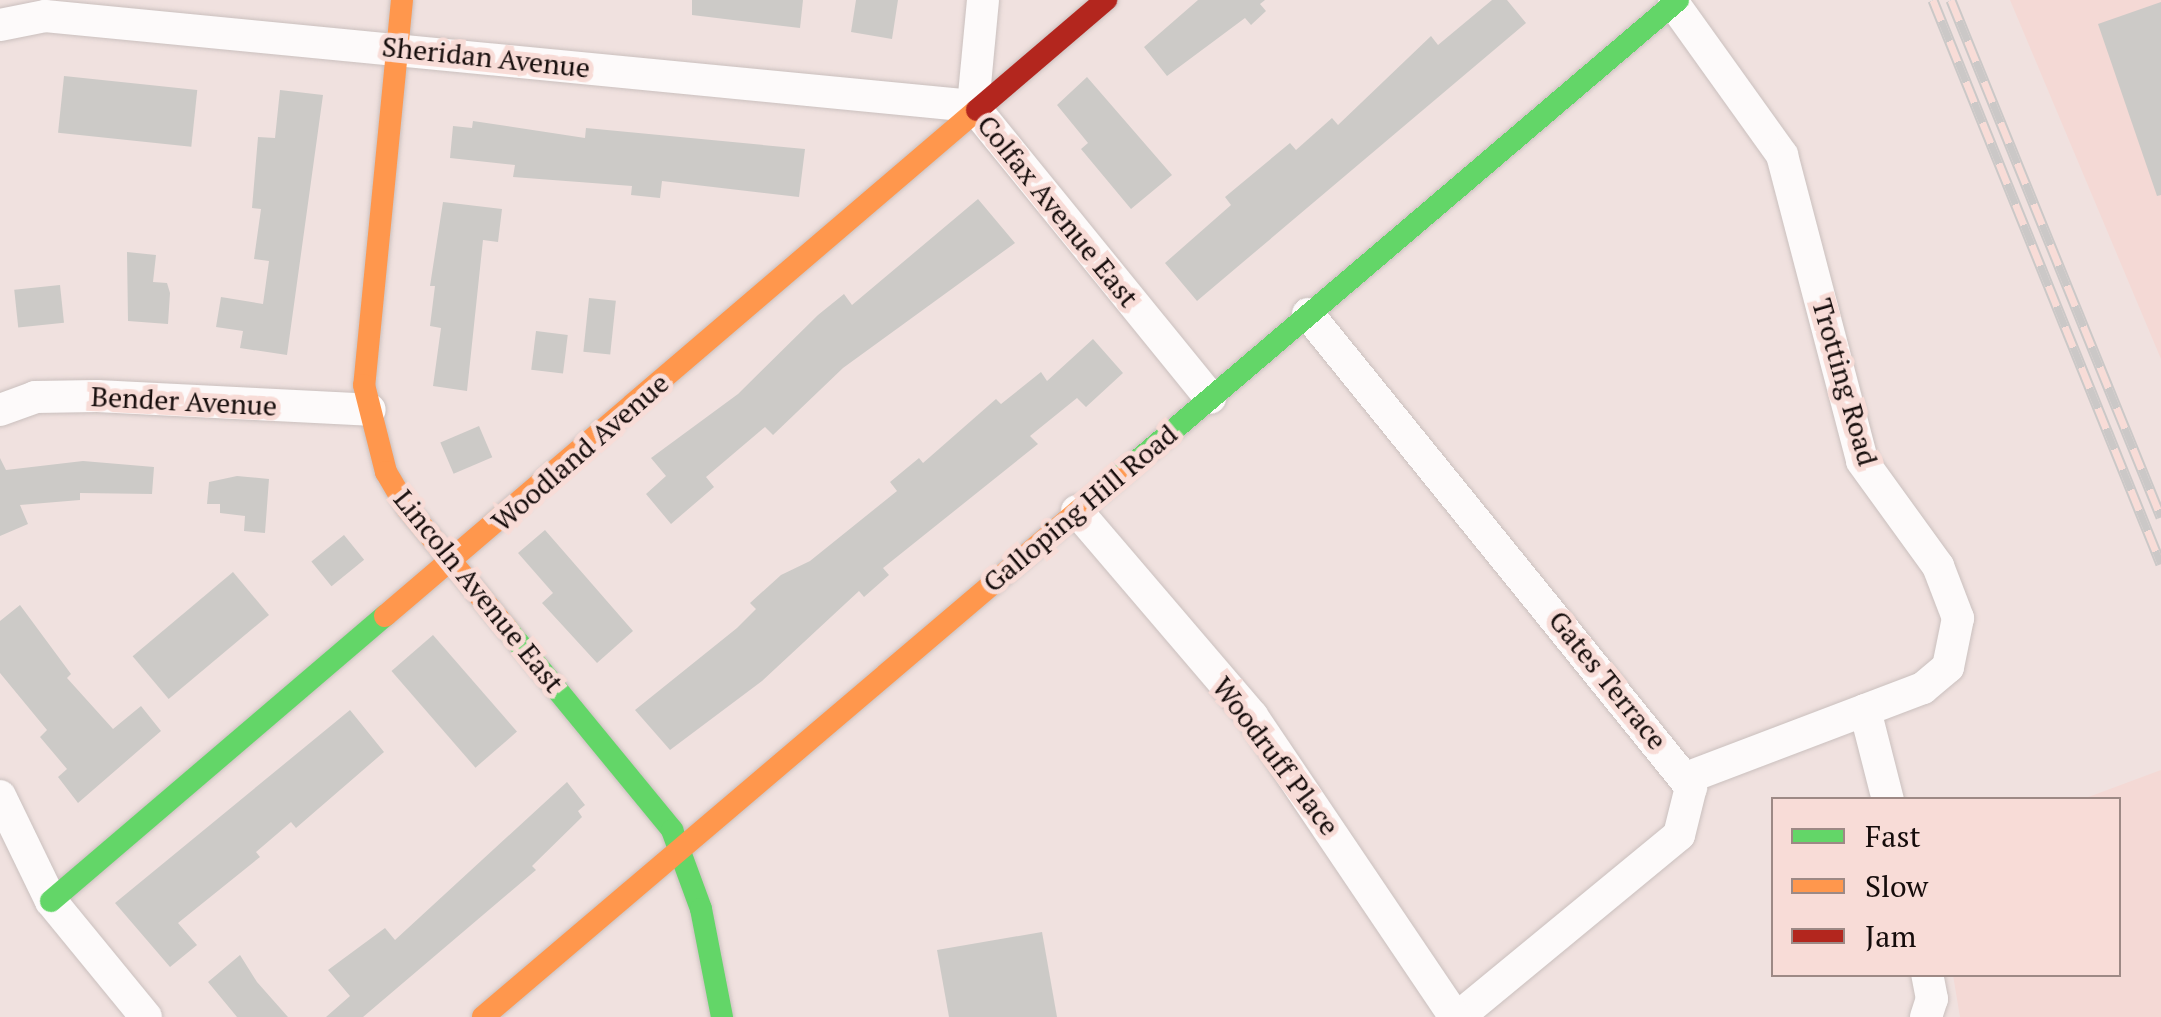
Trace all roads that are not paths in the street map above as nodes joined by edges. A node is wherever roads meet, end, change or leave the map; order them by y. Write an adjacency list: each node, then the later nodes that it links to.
1 (402, 0): 6 (street, Lincoln Avenue East)
2 (983, 0): 7 (street, Colfax Avenue East)
3 (1106, 0): 7 (street, Woodland Avenue)
4 (1676, 2): 8 (street, Galloping Hill Road); 14 (street, Trotting Road)
5 (0, 24): 6 (street, Sheridan Avenue)
6 (396, 48): 7 (street, Sheridan Avenue); 11 (street, Lincoln Avenue East)
7 (975, 108): 9 (street, Colfax Avenue East); 13 (street, Woodland Avenue)
8 (1308, 314): 9 (street, Galloping Hill Road); 15 (street, Gates Terrace)
9 (1210, 398): 12 (street, Galloping Hill Road)
10 (0, 410): 11 (street, Bender Avenue)
11 (370, 410): 13 (street, Lincoln Avenue East)
12 (1077, 511): 18 (street, Galloping Hill Road); 24 (street, Woodruff Place)
13 (452, 563): 18 (street, Lincoln Avenue East); 19 (street, Woodland Avenue)
14 (1864, 710): 15 (street, Trotting Road); 17 (street)
15 (1686, 778): 24 (street, Gates Terrace)
16 (0, 796): 19 (street)
17 (1887, 797)
18 (679, 850): 22 (street, Galloping Hill Road); 23 (street, Lincoln Avenue East)
19 (51, 901): 21 (street)
20 (1928, 977): 25 (street)
21 (146, 1017)
22 (483, 1017)
23 (722, 1017)
24 (1457, 1017)
25 (1926, 1017)

